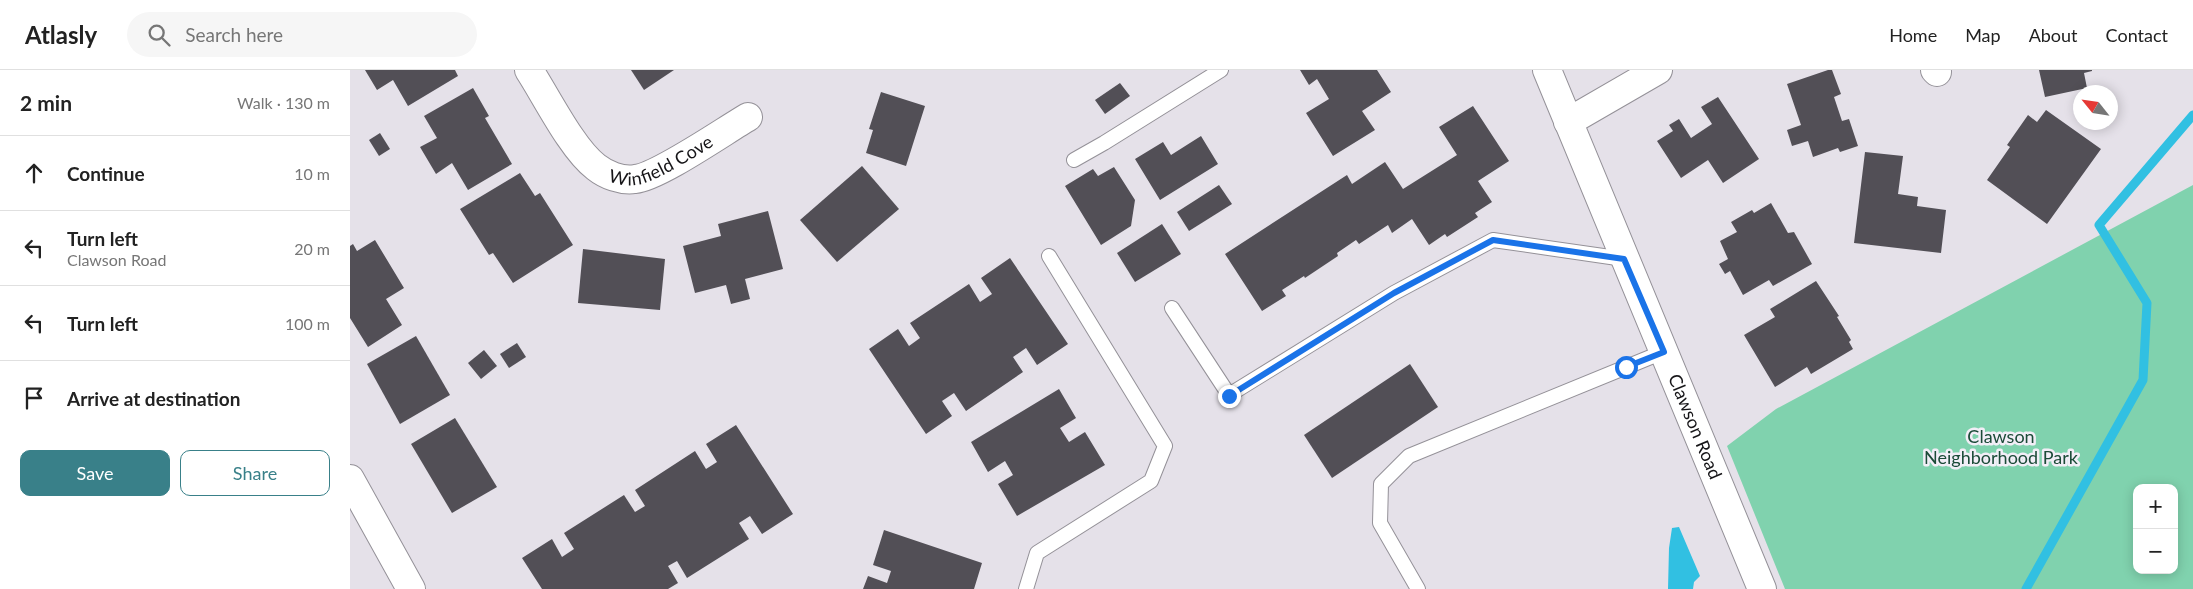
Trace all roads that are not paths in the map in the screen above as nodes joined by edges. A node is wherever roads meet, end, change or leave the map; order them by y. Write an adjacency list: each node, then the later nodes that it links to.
1 (529, 70): 5 (street, Winfield Cove)
2 (1220, 70): 7 (lane)
3 (1547, 70): 6 (street, Clawson Road)
4 (1658, 70): 6 (street)
5 (748, 117)
6 (1568, 122): 9 (street, Clawson Road)
7 (1074, 160)
8 (1049, 256): 14 (lane)
9 (1624, 259): 10 (lane); 11 (street, Clawson Road)
10 (1172, 308)
11 (1664, 352): 15 (lane); 16 (street, Clawson Road)
12 (350, 479): 13 (street)
13 (410, 589)
14 (1026, 589)
15 (1418, 589)
16 (1762, 589)

